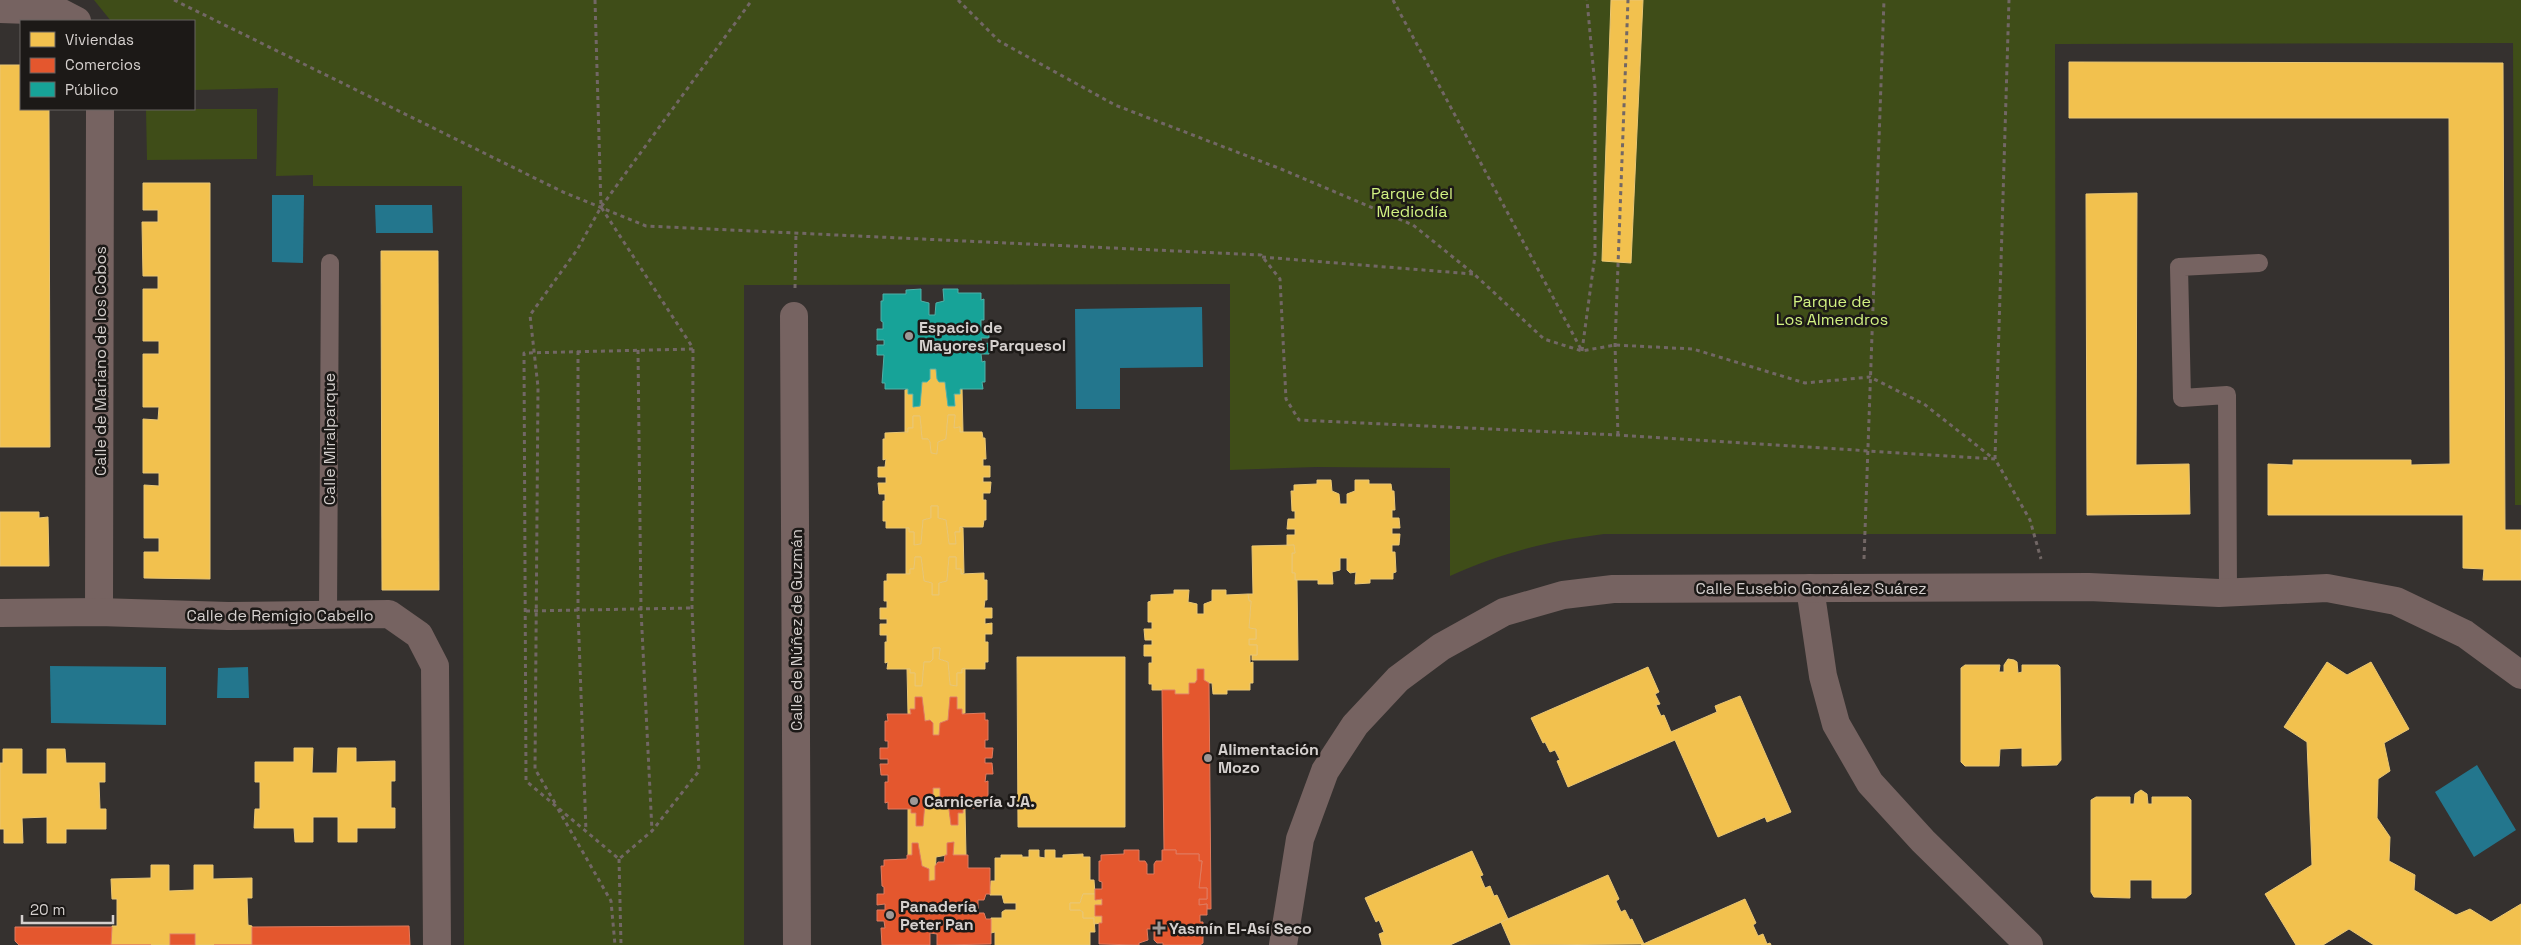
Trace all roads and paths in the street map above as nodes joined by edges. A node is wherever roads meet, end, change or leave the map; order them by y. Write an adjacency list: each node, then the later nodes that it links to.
1 (174, 0): 13 (path)
2 (595, 0): 13 (path)
3 (752, 0): 13 (path)
4 (958, 0): 18 (path)
5 (1393, 0): 24 (path)
6 (1588, 0): 24 (path)
7 (1628, 0): 20 (path)
8 (1884, 0): 26 (path)
9 (2009, 0): 29 (path)
10 (0, 9): 11 (street)
11 (75, 20)
12 (100, 110): 38 (street, Calle de Mariano de los Cobos)
13 (601, 207): 14 (path); 21 (path); 25 (path)
14 (796, 233): 15 (path); 19 (path)
15 (1262, 256): 18 (path); 27 (path)
16 (330, 263): 41 (lane, Calle Miralparque)
17 (2260, 263): 33 (lane)
18 (1474, 274): 24 (path)
19 (794, 316): 50 (street, Calle de Núñez de Guzmán)
20 (1615, 346): 24 (path); 26 (path); 27 (path)
21 (693, 349): 22 (path); 34 (path)
22 (638, 350): 23 (path); 35 (path)
23 (578, 351): 25 (path); 39 (path)
24 (1582, 352)
25 (534, 353): 36 (path); 37 (path)
26 (1870, 377): 28 (path); 29 (path)
27 (1618, 436): 28 (path)
28 (1868, 450): 29 (path); 32 (path)
29 (1995, 459): 30 (path)
30 (2048, 587): 32 (street, Calle Eusebio González Suárez); 33 (street, Calle Eusebio González Suárez)
31 (1810, 588): 32 (street, Calle Eusebio González Suárez); 51 (street, Calle Eusebio González Suárez); 52 (street)
32 (1863, 588)
33 (2228, 592): 42 (street, Calle Eusebio González Suárez)
34 (692, 608): 35 (path); 45 (path)
35 (641, 610): 39 (path); 45 (path)
36 (526, 611): 37 (path); 43 (path)
37 (536, 611): 39 (path); 43 (path)
38 (99, 612): 40 (street, Calle de Remigio Cabello); 41 (street, Calle de Remigio Cabello)
39 (578, 612): 44 (path)
40 (0, 613)
41 (328, 615): 47 (street, Calle de Remigio Cabello)
42 (2521, 675)
43 (557, 806): 44 (path); 48 (path)
44 (586, 831): 46 (path)
45 (652, 831): 46 (path)
46 (619, 859): 49 (path)
47 (437, 945)
48 (615, 945)
49 (621, 945)
50 (797, 945)
51 (1283, 945)
52 (2029, 945)

